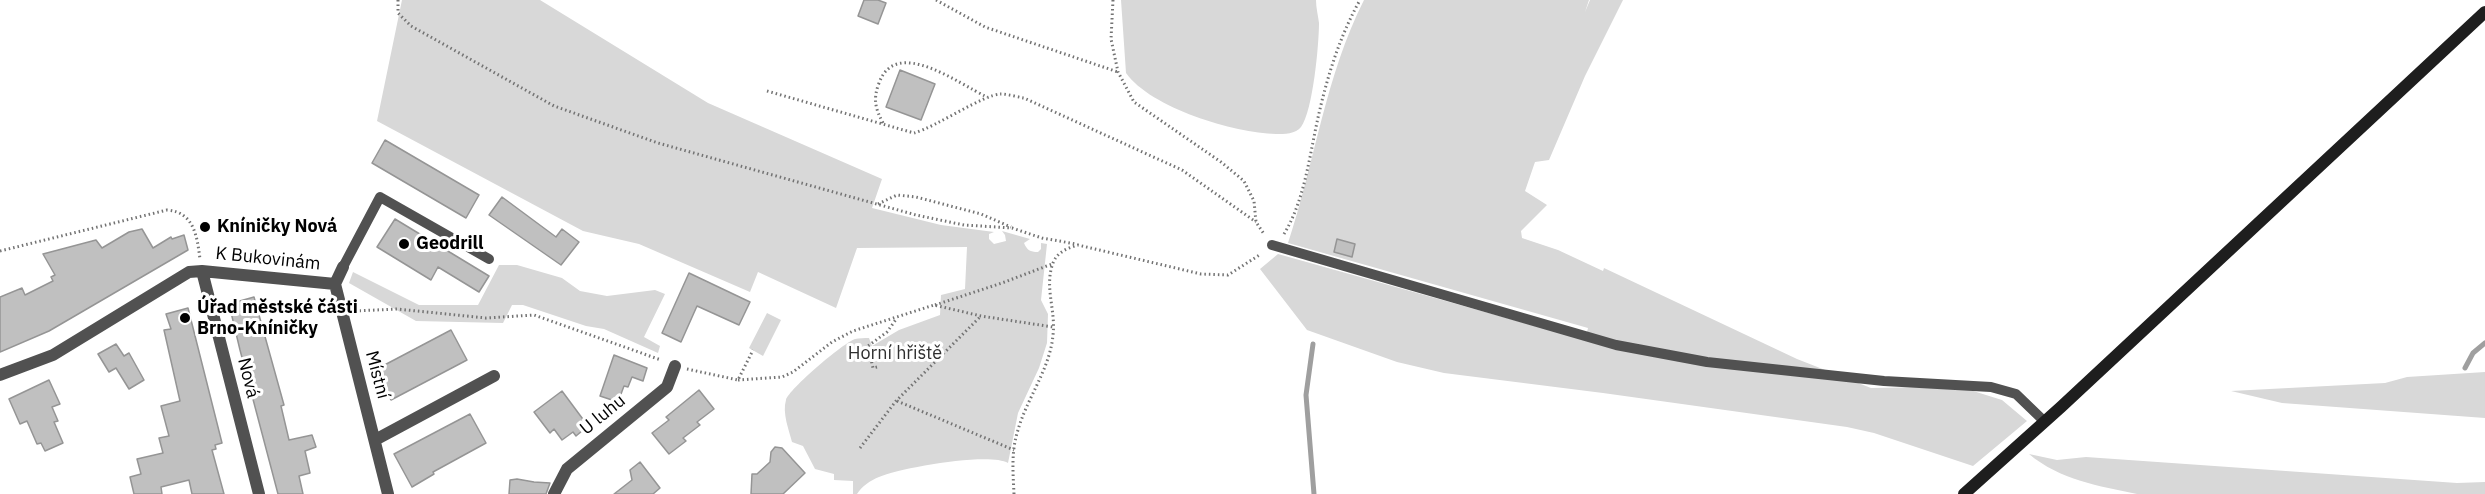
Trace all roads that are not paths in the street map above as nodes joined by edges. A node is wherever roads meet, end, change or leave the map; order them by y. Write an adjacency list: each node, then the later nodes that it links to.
1 (2485, 12): 10 (street)
2 (1272, 245): 10 (lane)
3 (489, 259): 4 (lane, K Bukovinám)
4 (343, 267): 6 (street, K Bukovinám)
5 (202, 271): 6 (street, K Bukovinám); 8 (street, K Bukovinám); 12 (street, Nová)
6 (335, 284): 11 (street, Místní)
7 (675, 366): 14 (street, U luhu)
8 (0, 375)
9 (494, 376): 11 (street)
10 (2044, 421): 15 (street)
11 (375, 440): 13 (street, Místní)
12 (259, 494)
13 (388, 494)
14 (554, 494)
15 (1964, 494)

